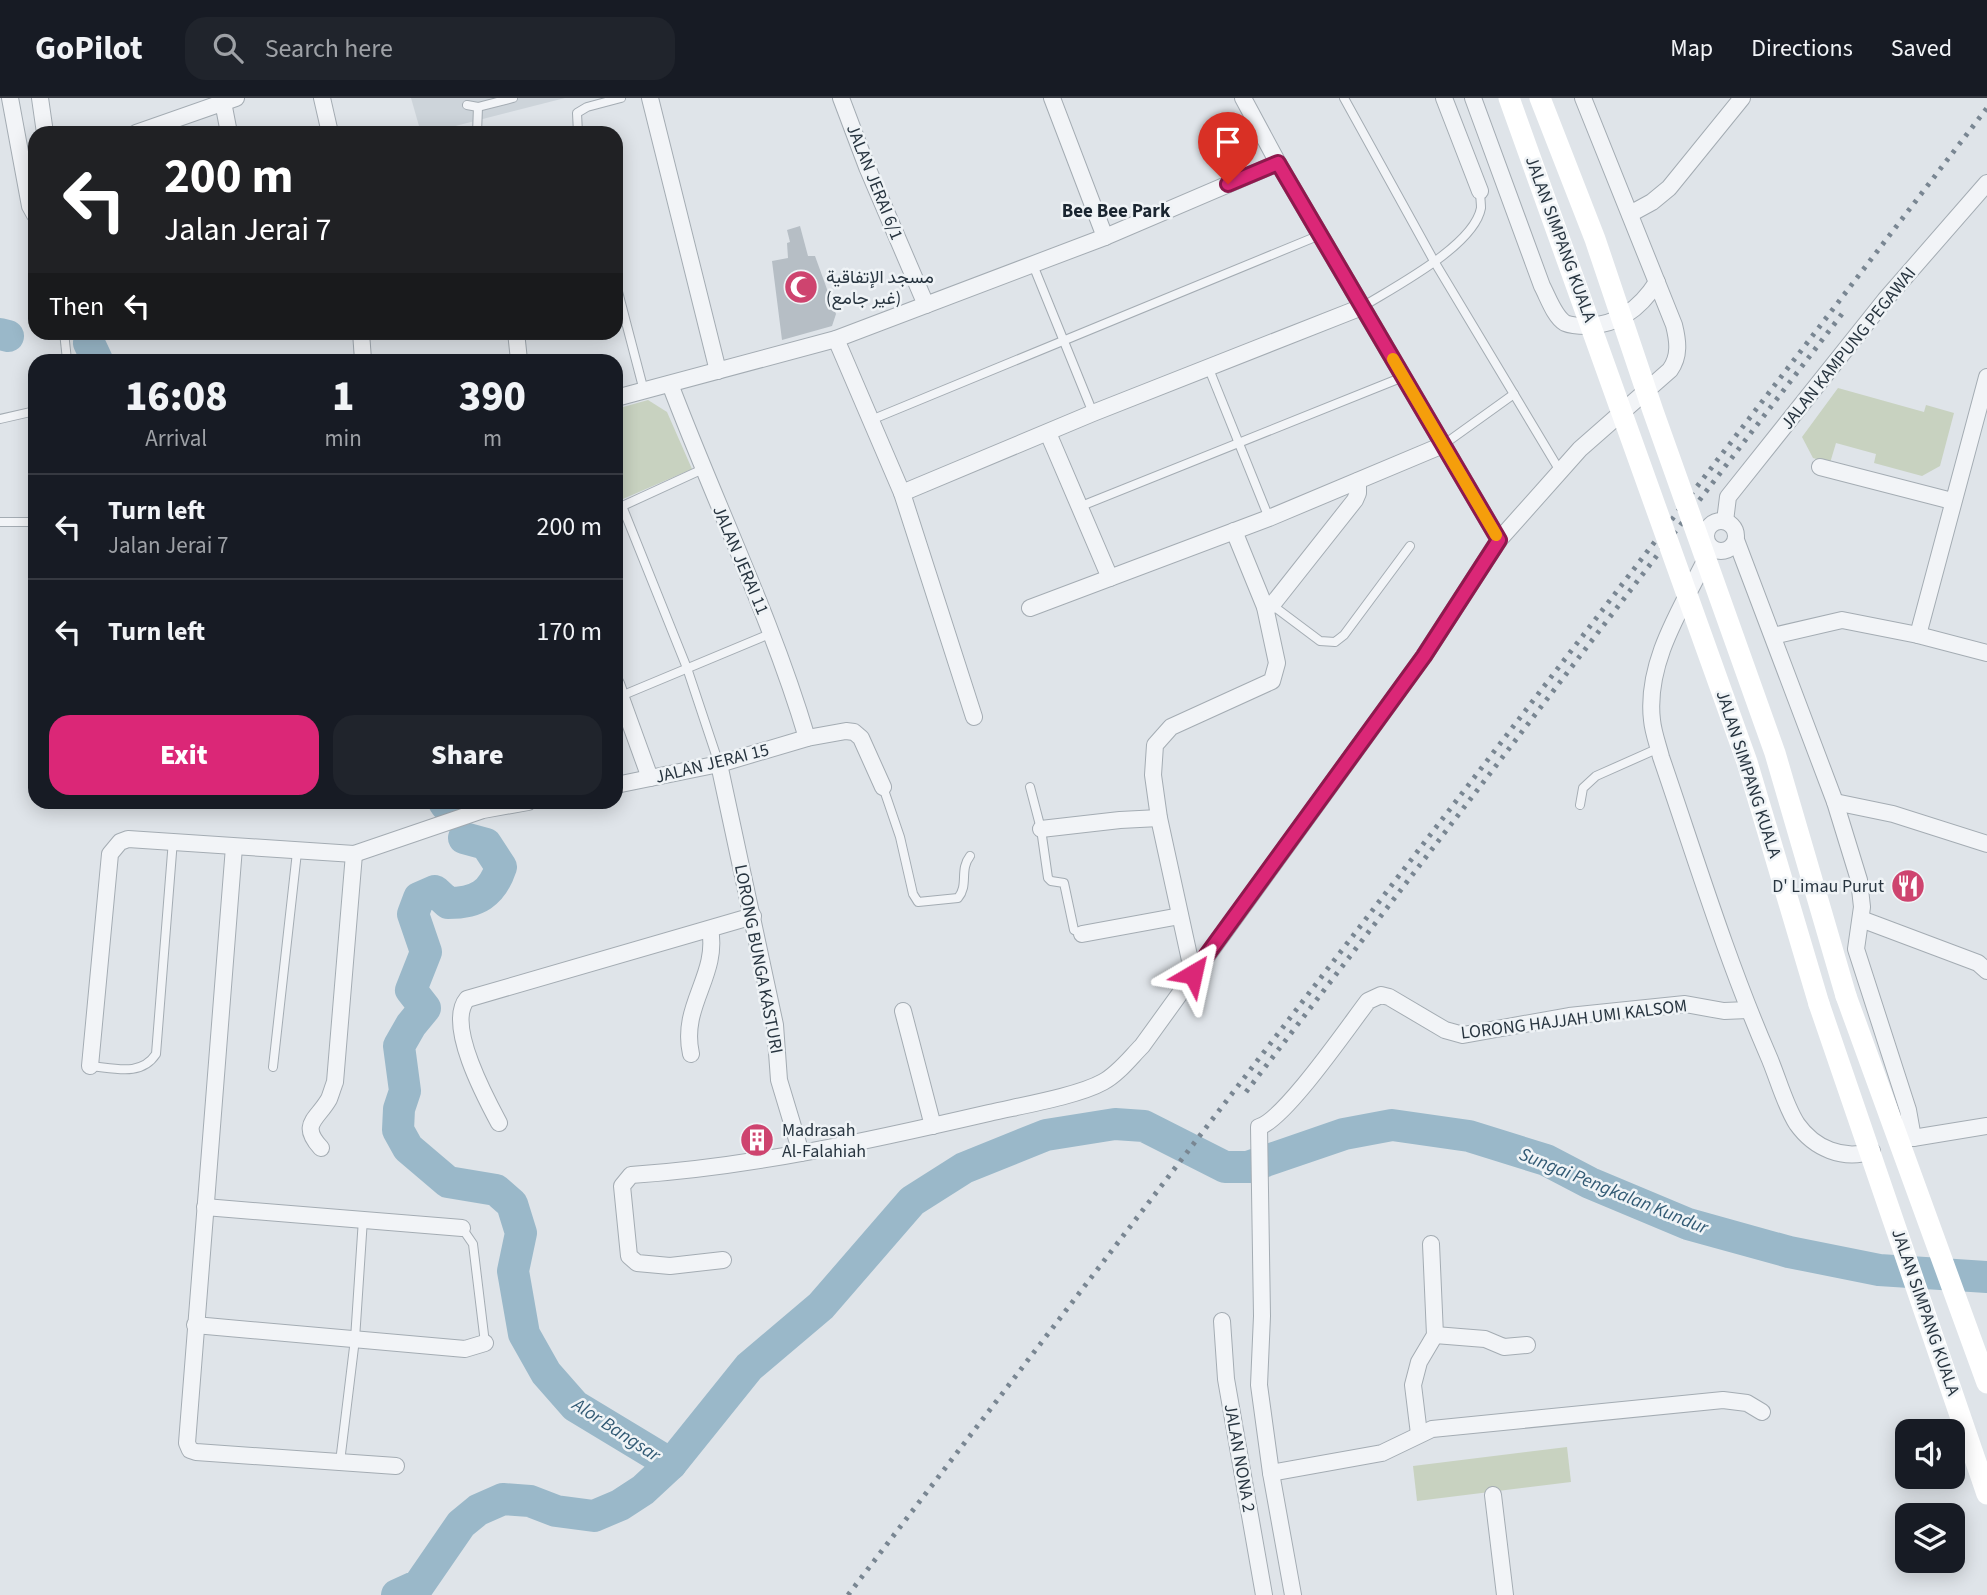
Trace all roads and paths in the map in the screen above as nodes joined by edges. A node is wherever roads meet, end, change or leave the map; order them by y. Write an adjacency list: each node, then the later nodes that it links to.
1 (40, 98): 20 (street)
2 (322, 98): 23 (street)
3 (513, 98): 19 (lane)
4 (621, 98): 25 (lane)
5 (650, 98): 42 (street)
6 (841, 98): 36 (street, JALAN JERAI 6/1)
7 (1052, 98): 32 (street)
8 (1243, 98): 26 (street)
9 (1344, 98): 33 (lane)
10 (1444, 98): 28 (street)
11 (1473, 98): 35 (street)
12 (1509, 98): 120 (main road, JALAN SIMPANG KUALA, bridge)
13 (1540, 98): 118 (main road, JALAN SIMPANG KUALA, bridge)
14 (1583, 98): 30 (street)
15 (1742, 98): 30 (street)
16 (11, 99): 29 (street)
17 (230, 100): 21 (street); 22 (street)
18 (467, 105): 19 (lane)
19 (478, 107): 24 (lane)
20 (45, 126)
21 (156, 126)
22 (229, 126)
23 (328, 126)
24 (477, 126)
25 (578, 126)
26 (1278, 163): 31 (street); 32 (street)
27 (1987, 183): 66 (street, JALAN KAMPUNG PEGAWAI)
28 (1480, 191): 33 (lane)
29 (28, 195)
30 (1630, 214): 35 (street)
31 (1320, 235): 37 (street); 40 (lane)
32 (1105, 237): 34 (street)
33 (1434, 261): 37 (lane); 47 (lane)
34 (1033, 265): 36 (street); 40 (lane)
35 (1657, 282): 58 (street)
36 (926, 305): 39 (street)
37 (1362, 307): 41 (street); 43 (street)
38 (623, 311): 46 (lane)
39 (836, 340): 42 (street); 52 (street)
40 (1064, 341): 50 (lane); 52 (lane)
41 (1209, 369): 50 (street); 54 (lane)
42 (718, 371): 45 (street)
43 (1403, 377): 54 (lane); 55 (street)
44 (1987, 377): 61 (street)
45 (670, 384): 46 (street); 57 (street, JALAN JERAI 11)
46 (644, 391): 48 (street)
47 (1514, 394): 55 (lane); 58 (lane)
48 (623, 396)
49 (28, 413): 51 (lane)
50 (1093, 414): 53 (street)
51 (0, 419)
52 (871, 420): 60 (street)
53 (1048, 433): 60 (street); 63 (street)
54 (1238, 442): 63 (lane); 65 (lane)
55 (1443, 445): 59 (street); 70 (street)
56 (1820, 467): 61 (street)
57 (703, 469): 62 (lane); 77 (street, JALAN JERAI 11)
58 (1561, 472): 70 (street)
59 (1358, 481): 65 (street); 75 (street)
60 (902, 493): 84 (street)
61 (1952, 501): 78 (street)
62 (623, 506)
63 (1079, 507): 74 (street)
64 (623, 517): 81 (lane)
65 (1269, 518): 69 (street)
66 (1725, 521): 71 (street); 73 (street)
67 (0, 522): 68 (lane)
68 (28, 522)
69 (1234, 531): 74 (street); 75 (street)
70 (1499, 540): 109 (street)
71 (1736, 540): 73 (street); 79 (street)
72 (1410, 546): 75 (lane)
73 (1712, 548): 86 (street)
74 (1110, 578): 76 (street)
75 (1269, 606): 95 (street)
76 (1030, 608)
77 (772, 633): 81 (lane); 85 (street, JALAN JERAI 11)
78 (1918, 635): 79 (street); 80 (street)
79 (1773, 636): 92 (street)
80 (1987, 653)
81 (687, 668): 82 (lane); 87 (lane)
82 (623, 700)
83 (623, 709): 88 (street)
84 (974, 717)
85 (807, 738): 87 (street, JALAN JERAI 15); 90 (street, JALAN JERAI 15)
86 (1659, 748): 93 (lane); 110 (street)
87 (719, 764): 88 (street, JALAN JERAI 15); 103 (street, LORONG BUNGA KASTURI)
88 (650, 778): 89 (street, JALAN JERAI 15)
89 (623, 784)
90 (883, 787): 102 (lane)
91 (1030, 787): 96 (lane)
92 (1835, 802): 98 (street); 105 (street)
93 (1580, 805)
94 (473, 809): 101 (street)
95 (1159, 818): 96 (street); 104 (street)
96 (1041, 829): 107 (lane)
97 (173, 840): 99 (street); 113 (street); 113 (lane)
98 (1987, 844)
99 (234, 847): 100 (street); 122 (street)
100 (297, 852): 101 (street); 114 (lane)
101 (354, 854): 119 (street)
102 (970, 856)
103 (753, 916): 106 (street); 121 (street, LORONG BUNGA KASTURI)
104 (1180, 916): 107 (street); 109 (street)
105 (1861, 919): 108 (street); 118 (street)
106 (710, 929): 112 (street); 115 (street)
107 (1082, 934)
108 (1987, 971)
109 (1193, 974): 116 (street)
110 (1748, 1010): 120 (street); 138 (street, LORONG HAJJAH UMI KALSOM)
111 (903, 1011): 116 (street)
112 (691, 1054)
113 (90, 1066)
114 (273, 1067)
115 (499, 1123)
116 (933, 1126): 121 (street)
117 (1987, 1126): 118 (street)
118 (1907, 1145): 133 (main road, JALAN SIMPANG KUALA)
119 (321, 1148)
120 (1872, 1151): 139 (main road, JALAN SIMPANG KUALA)
121 (801, 1153): 126 (street)
122 (205, 1207): 123 (street); 128 (street)
123 (363, 1219): 124 (street); 130 (lane)
124 (462, 1228): 131 (lane)
125 (1431, 1244): 129 (street)
126 (723, 1259)
127 (1222, 1321): 141 (street, JALAN NONA 2)
128 (195, 1325): 130 (street); 136 (street)
129 (1435, 1335): 132 (street); 135 (street)
130 (355, 1339): 131 (street); 136 (lane)
131 (485, 1343)
132 (1527, 1345)
133 (1987, 1383)
134 (1762, 1412): 135 (street)
135 (1419, 1434): 138 (street)
136 (340, 1462): 137 (street)
137 (396, 1466)
138 (1271, 1473): 142 (street)
139 (1987, 1494)
140 (1493, 1495): 143 (street)
141 (1264, 1595)
142 (1293, 1595)
143 (1505, 1595)

